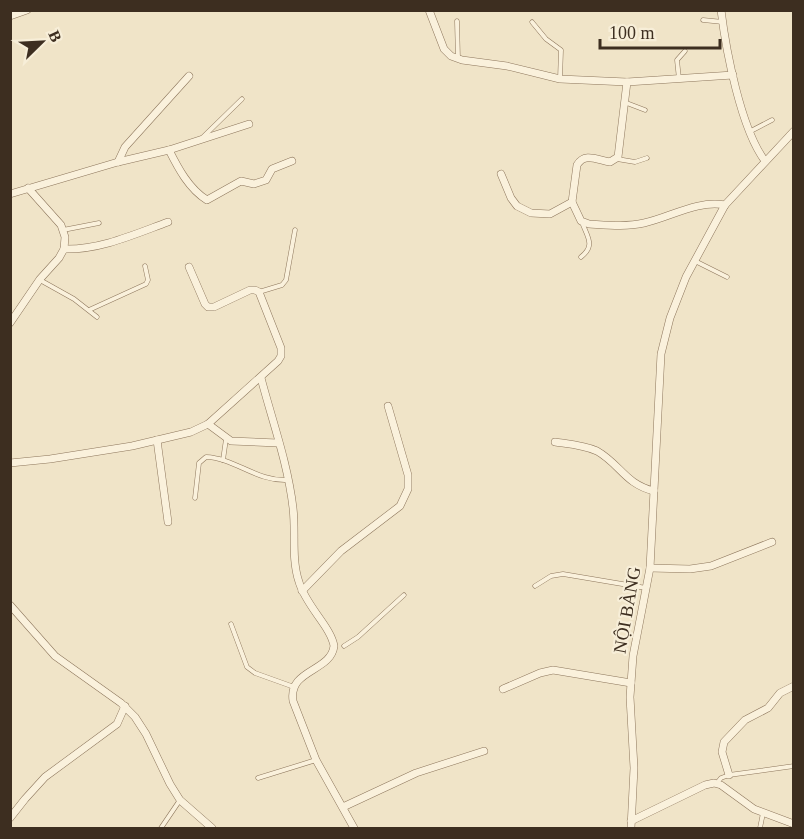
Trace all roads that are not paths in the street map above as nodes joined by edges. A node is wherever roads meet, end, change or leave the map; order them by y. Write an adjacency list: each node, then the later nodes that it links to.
1 (27, 10): 4 (street)
2 (429, 10): 10 (street)
3 (721, 10): 8 (street)
4 (10, 16)
5 (704, 20): 8 (lane)
6 (457, 21): 10 (lane)
7 (532, 22): 13 (lane)
8 (723, 22): 11 (street)
9 (685, 51): 14 (lane)
10 (458, 59): 13 (street)
11 (733, 75): 14 (street); 22 (street)
12 (189, 76): 29 (street)
13 (560, 79): 15 (street)
14 (679, 79): 15 (street)
15 (627, 82): 17 (street)
16 (242, 99): 23 (lane)
17 (624, 102): 18 (lane); 26 (street)
18 (645, 110)
19 (772, 120): 22 (lane)
20 (249, 124): 23 (street)
21 (794, 131): 28 (street, NỘI BÀNG)
22 (749, 132): 28 (street)
23 (201, 139): 24 (street)
24 (169, 150): 27 (street); 29 (street)
25 (647, 158): 26 (lane)
26 (617, 159): 33 (street)
27 (292, 161)
28 (765, 161): 34 (street, NỘI BÀNG)
29 (118, 162): 31 (street)
30 (501, 174): 33 (street)
31 (28, 188): 32 (street); 38 (street)
32 (10, 194)
33 (572, 201): 35 (street)
34 (725, 205): 35 (street); 42 (street, NỘI BÀNG)
35 (581, 221): 41 (lane)
36 (168, 222): 40 (street)
37 (99, 223): 38 (lane)
38 (63, 230): 40 (street)
39 (295, 230): 47 (lane)
40 (64, 249): 46 (street)
41 (581, 257)
42 (695, 261): 45 (lane); 61 (street, NỘI BÀNG)
43 (145, 266): 48 (lane)
44 (189, 267): 47 (street)
45 (728, 277)
46 (40, 279): 48 (lane); 50 (street)
47 (260, 295): 51 (street)
48 (89, 310): 49 (lane)
49 (97, 317)
50 (10, 323)
51 (261, 378): 53 (street); 57 (street)
52 (388, 406): 68 (street)
53 (208, 424): 54 (street); 55 (street)
54 (226, 439): 57 (street); 58 (lane)
55 (157, 440): 59 (street); 63 (street)
56 (555, 442): 61 (street)
57 (278, 443): 60 (street)
58 (223, 460): 60 (lane); 62 (lane)
59 (10, 463)
60 (288, 480): 68 (street)
61 (654, 491): 65 (street, NỘI BÀNG)
62 (195, 498)
63 (168, 522)
64 (772, 542): 65 (street)
65 (650, 568): 67 (street, NỘI BÀNG)
66 (535, 586): 67 (lane)
67 (647, 588): 73 (street, NỘI BÀNG)
68 (302, 591): 75 (street)
69 (404, 595): 72 (lane)
70 (10, 605): 77 (street)
71 (231, 624): 75 (lane)
72 (344, 646)
73 (631, 683): 76 (street); 89 (street, NỘI BÀNG)
74 (794, 686): 81 (street)
75 (294, 687): 79 (street)
76 (504, 688)
77 (125, 706): 84 (street); 87 (street)
78 (484, 751): 85 (street)
79 (316, 760): 82 (lane); 85 (street)
80 (794, 766): 81 (lane)
81 (729, 775): 83 (lane)
82 (258, 778)
83 (717, 783): 86 (street); 89 (street)
84 (180, 800): 90 (lane); 91 (street)
85 (343, 807): 92 (street)
86 (763, 813): 88 (street); 93 (lane)
87 (10, 818)
88 (794, 824)
89 (631, 825)
90 (161, 828)
91 (212, 828)
92 (354, 828)
93 (760, 828)

